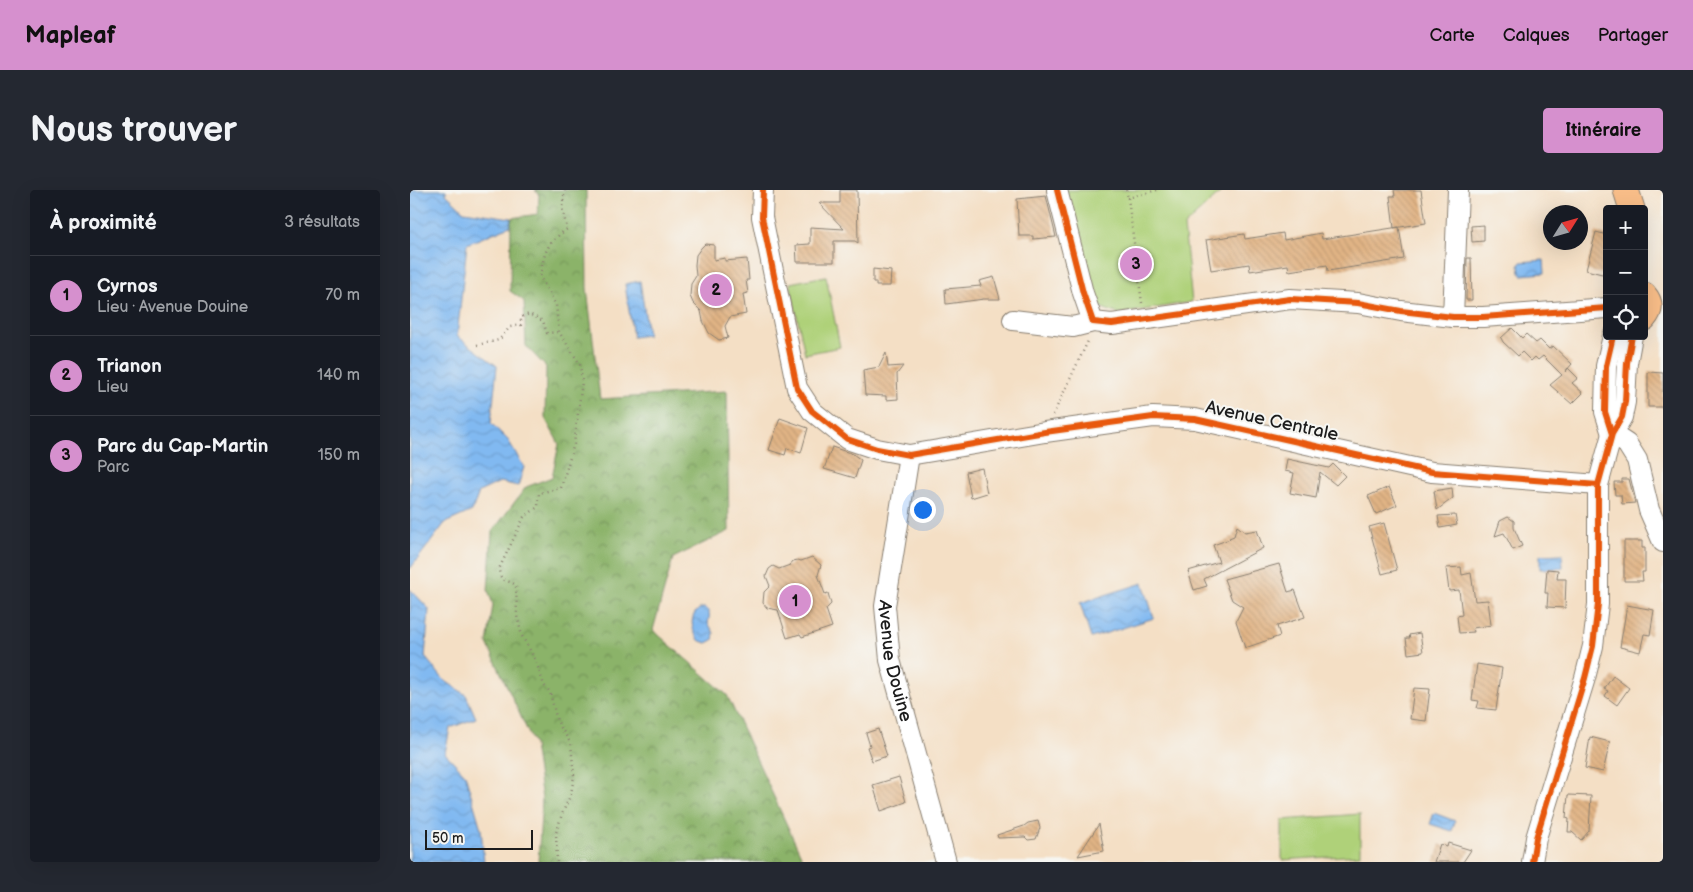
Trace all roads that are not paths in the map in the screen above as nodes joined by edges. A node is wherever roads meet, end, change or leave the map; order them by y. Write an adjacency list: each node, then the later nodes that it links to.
1 (764, 190): 13 (street)
2 (1057, 190): 9 (street)
3 (1458, 190): 7 (street)
4 (1626, 190): 5 (main road)
5 (1631, 205)
6 (1603, 308): 7 (street)
7 (1453, 316): 9 (street)
8 (1013, 320): 9 (street)
9 (1093, 322)
10 (1612, 340): 12 (street)
11 (1631, 340): 12 (street)
12 (1612, 434): 14 (street); 15 (street)
13 (909, 455): 14 (street, Avenue Centrale); 16 (street, Avenue Douine)
14 (1598, 485): 17 (street)
15 (1663, 542)
16 (946, 862)
17 (1532, 862)

